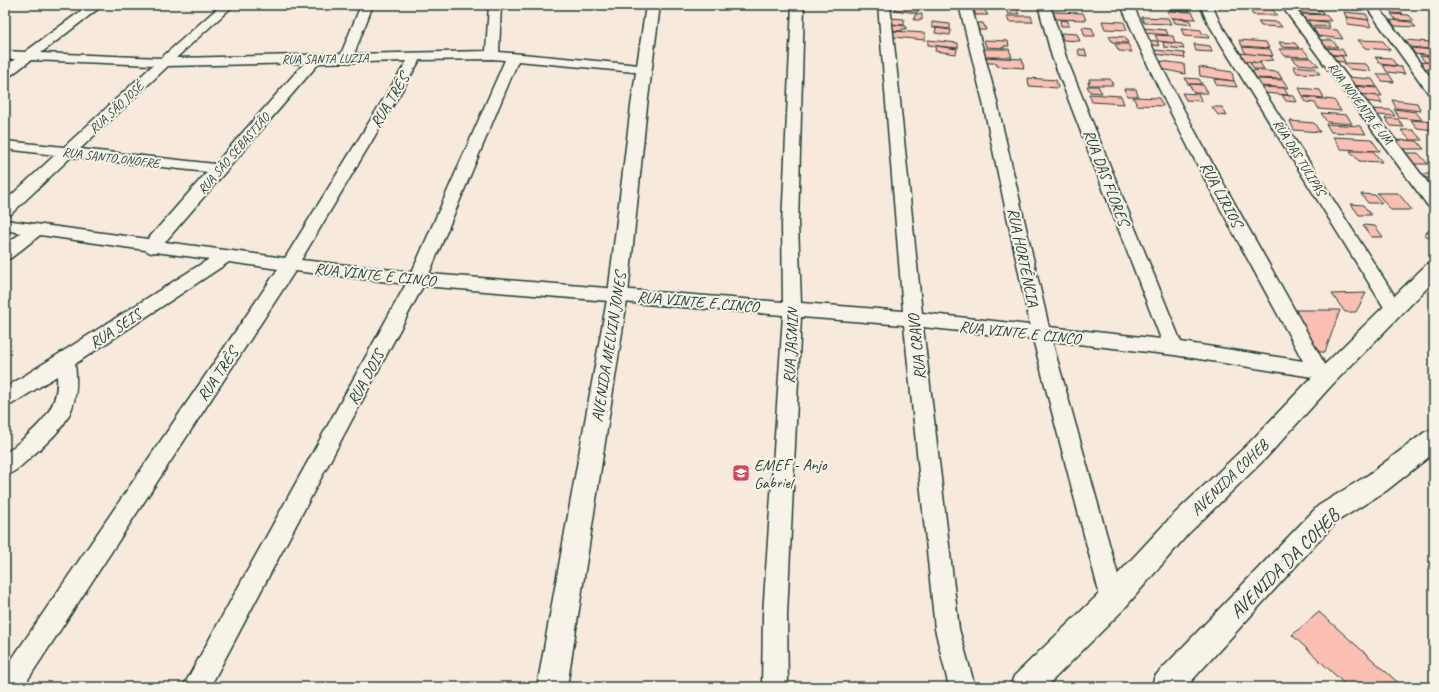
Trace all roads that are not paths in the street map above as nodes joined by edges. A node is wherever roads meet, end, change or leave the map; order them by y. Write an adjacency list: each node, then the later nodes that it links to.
1 (97, 5): 17 (street)
2 (228, 5): 21 (street, RUA SÃO JOSÉ)
3 (367, 5): 18 (street)
4 (495, 5): 15 (street)
5 (653, 5): 22 (main road, AVENIDA MELVIN JONES)
6 (798, 5): 40 (street, RUA JASMIN)
7 (884, 5): 41 (street, RUA CRAVO)
8 (965, 5): 42 (street, RUA HORTÊNCIA)
9 (1044, 5): 43 (street, RUA DAS FLORES)
10 (1127, 5): 45 (street, RUA LIRIOS)
11 (1206, 5): 39 (street, RUA DAS TULIPAS)
12 (1288, 5): 28 (street, RUA NOVENTA E UM)
13 (1370, 5): 24 (street)
14 (5, 55): 17 (street, RUA SANTA LUZIA)
15 (492, 55): 16 (street, RUA SANTA LUZIA); 19 (street, RUA SANTA LUZIA)
16 (416, 56): 18 (street, RUA SANTA LUZIA); 35 (street, RUA TRÊS)
17 (29, 57): 21 (street, RUA SANTA LUZIA); 23 (street)
18 (346, 58): 20 (street, RUA SANTA LUZIA)
19 (513, 58): 22 (street, RUA SANTA LUZIA); 37 (street, RUA DOIS)
20 (315, 59): 21 (street, RUA SANTA LUZIA); 27 (street, RUA SÃO SEBASTIÃO)
21 (164, 62): 26 (street, RUA SÃO JOSÉ)
22 (645, 69): 38 (main road, AVENIDA MELVIN JONES)
23 (5, 73)
24 (1434, 91)
25 (5, 145): 26 (street, RUA SANTO ONOFRE)
26 (68, 152): 27 (street, RUA SANTO ONOFRE); 29 (street, RUA SÃO JOSÉ)
27 (218, 169): 32 (street, RUA SÃO SEBASTIÃO)
28 (1434, 202)
29 (5, 210)
30 (5, 225): 31 (street, RUA VINTE E CINCO)
31 (38, 229): 32 (street, RUA VINTE E CINCO); 33 (street)
32 (151, 247): 34 (street, RUA VINTE E CINCO)
33 (5, 254)
34 (225, 257): 35 (street, RUA VINTE E CINCO); 44 (street, RUA SEIS)
35 (290, 265): 37 (street, RUA VINTE E CINCO); 50 (street, RUA TRÊS)
36 (1434, 269): 39 (main road, AVENIDA COHEB)
37 (418, 279): 38 (street, RUA VINTE E CINCO); 51 (street, RUA DOIS)
38 (618, 294): 40 (street, RUA VINTE E CINCO); 52 (main road, AVENIDA MELVIN JONES)
39 (1394, 309): 45 (main road, AVENIDA COHEB)
40 (792, 310): 41 (street, RUA VINTE E CINCO); 53 (street, RUA JASMIN)
41 (913, 319): 42 (street, RUA VINTE E CINCO); 54 (street, RUA CRAVO)
42 (1041, 334): 43 (street, RUA VINTE E CINCO); 49 (street, RUA HORTÊNCIA)
43 (1174, 348): 45 (street, RUA VINTE E CINCO)
44 (65, 361): 46 (street, RUA SEIS); 48 (street)
45 (1321, 375): 49 (main road, AVENIDA COHEB)
46 (5, 398)
47 (1434, 439): 56 (main road, AVENIDA DA COHEB)
48 (5, 467)
49 (1112, 600): 55 (main road, AVENIDA COHEB)
50 (8, 687)
51 (196, 687)
52 (552, 687)
53 (775, 687)
54 (962, 687)
55 (1025, 687)
56 (1166, 687)

